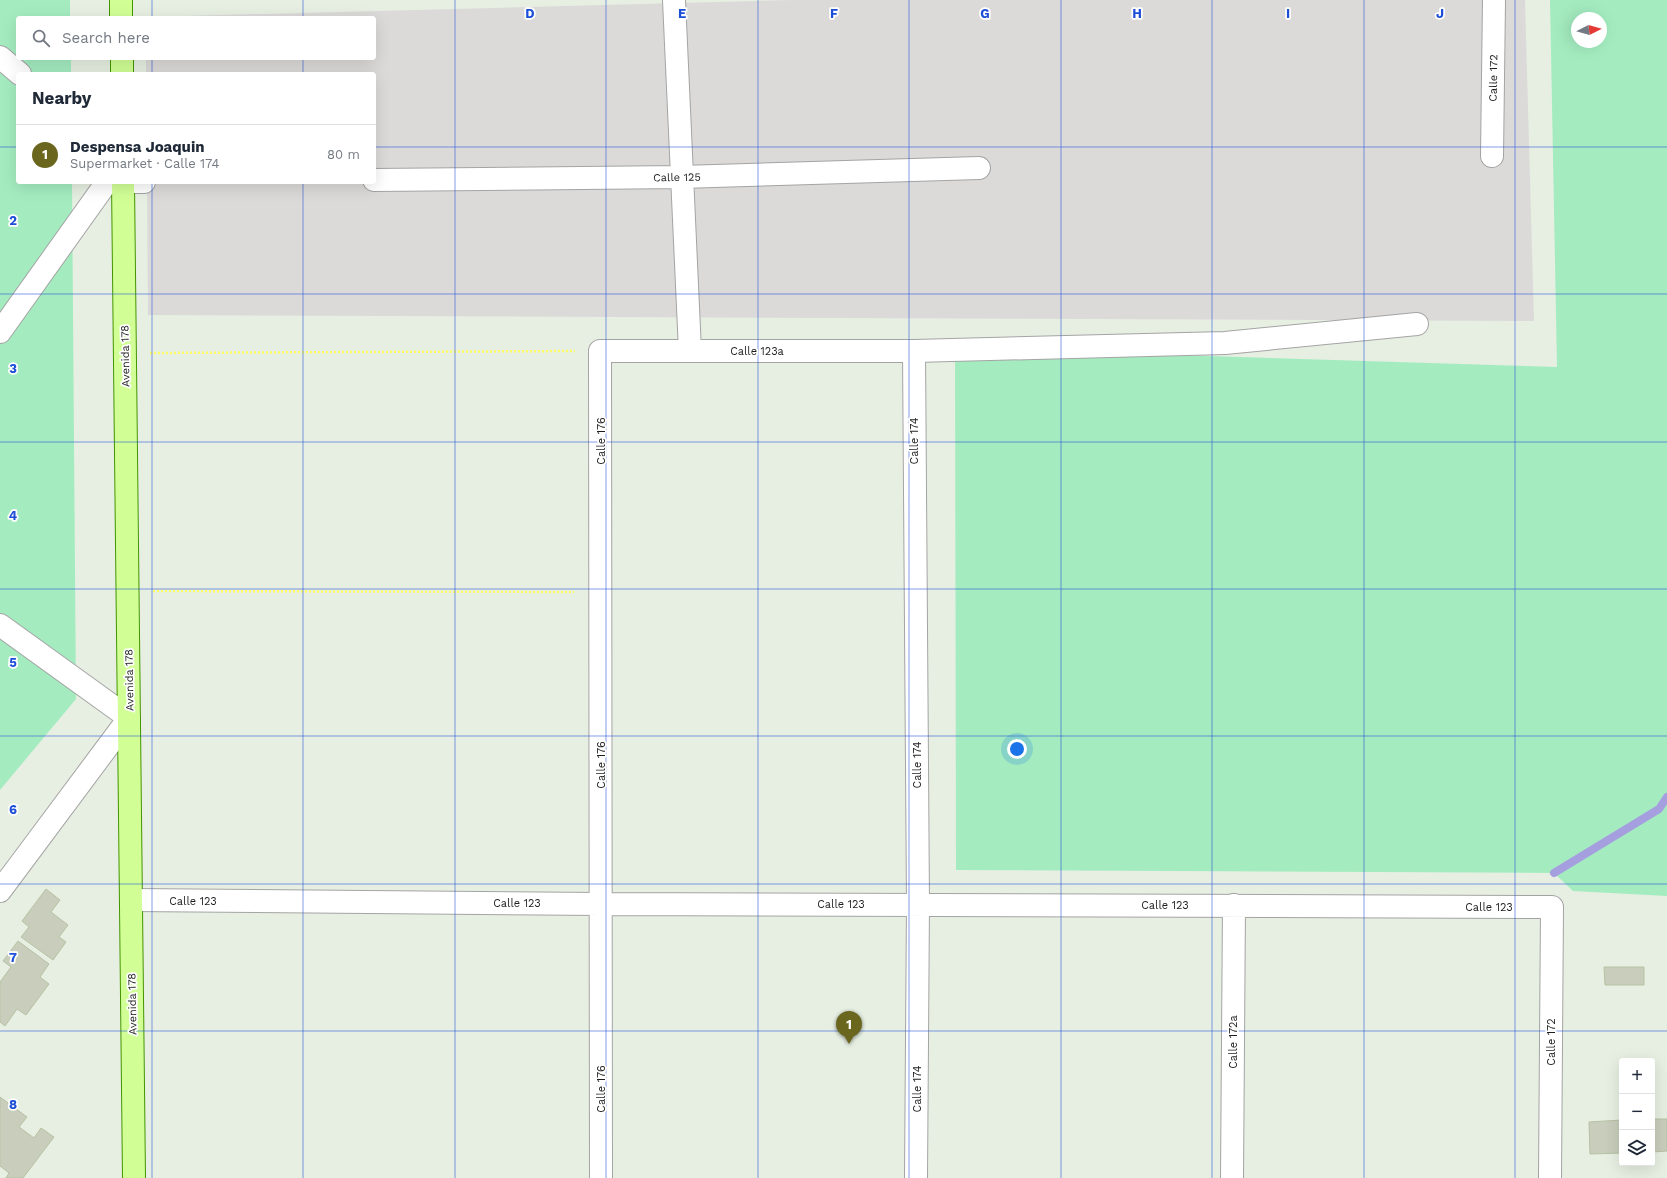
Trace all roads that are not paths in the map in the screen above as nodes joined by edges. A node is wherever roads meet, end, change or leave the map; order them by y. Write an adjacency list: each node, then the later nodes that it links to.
1 (121, 0): 4 (main road)
2 (674, 0): 11 (street)
3 (1494, 0): 9 (street, Calle 172)
4 (121, 16)
5 (0, 57): 7 (street)
6 (122, 60): 8 (main road)
7 (18, 72)
8 (122, 72)
9 (1492, 156)
10 (979, 168): 11 (street, Calle 125)
11 (681, 177): 12 (street, Calle 125); 18 (street)
12 (376, 180)
13 (106, 184): 16 (street)
14 (124, 184): 21 (main road, Avenida 178)
15 (1417, 324): 19 (street, Calle 123a)
16 (0, 332)
17 (600, 351): 18 (street, Calle 123a); 24 (street, Calle 176)
18 (690, 351): 19 (street, Calle 123a)
19 (914, 351): 25 (street, Calle 174)
20 (0, 625): 21 (street)
21 (129, 718): 22 (street); 23 (main road, Avenida 178)
22 (0, 891)
23 (131, 900): 24 (street, Calle 123); 28 (main road, Avenida 178)
24 (601, 904): 25 (street, Calle 123); 29 (street, Calle 176)
25 (918, 904): 26 (street, Calle 123); 30 (street, Calle 174)
26 (1234, 906): 27 (street, Calle 123); 31 (street, Calle 172a)
27 (1552, 907): 32 (street, Calle 172)
28 (134, 1178)
29 (601, 1178)
30 (916, 1178)
31 (1232, 1178)
32 (1550, 1178)

